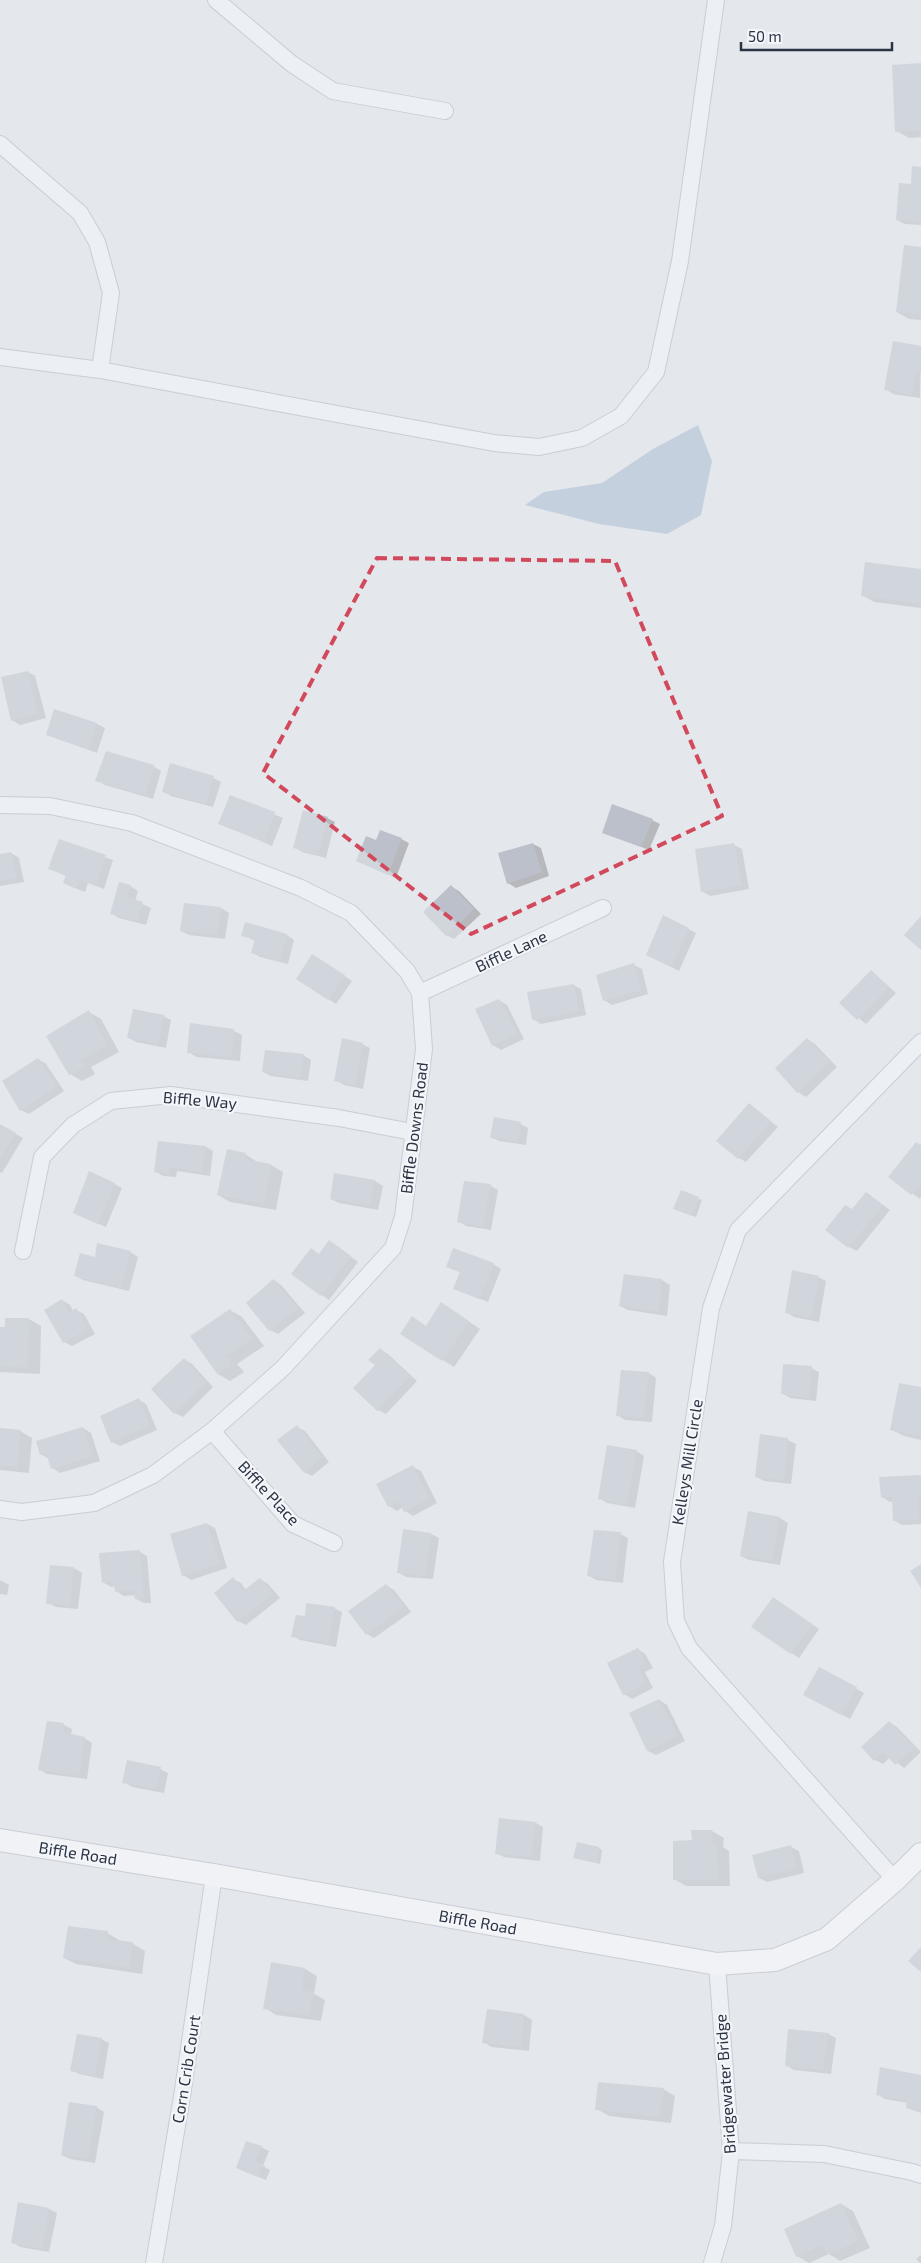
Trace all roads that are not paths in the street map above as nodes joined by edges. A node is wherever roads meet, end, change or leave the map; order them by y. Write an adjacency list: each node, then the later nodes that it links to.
1 (216, 0): 3 (street)
2 (716, 0): 6 (street)
3 (445, 111)
4 (0, 144): 6 (street)
5 (0, 357): 6 (street)
6 (100, 370)
7 (0, 804): 9 (street, Biffle Downs Road)
8 (603, 908): 9 (street, Biffle Lane)
9 (420, 993): 11 (street, Biffle Downs Road)
10 (921, 1042): 19 (street, Kelleys Mill Circle)
11 (412, 1132): 12 (street, Biffle Way); 13 (street, Biffle Downs Road)
12 (23, 1251)
13 (212, 1431): 14 (street, Biffle Downs Road); 15 (street, Biffle Place)
14 (0, 1509)
15 (334, 1543)
16 (0, 1840): 18 (street, Biffle Road)
17 (921, 1854): 19 (street, Biffle Road)
18 (214, 1875): 20 (street, Biffle Road); 23 (street, Corn Crib Court)
19 (895, 1880): 20 (street, Biffle Road)
20 (716, 1964): 21 (street, Bridgewater Bridge)
21 (731, 2151): 22 (street); 24 (street, Bridgewater Bridge)
22 (921, 2175)
23 (154, 2263)
24 (712, 2263)

